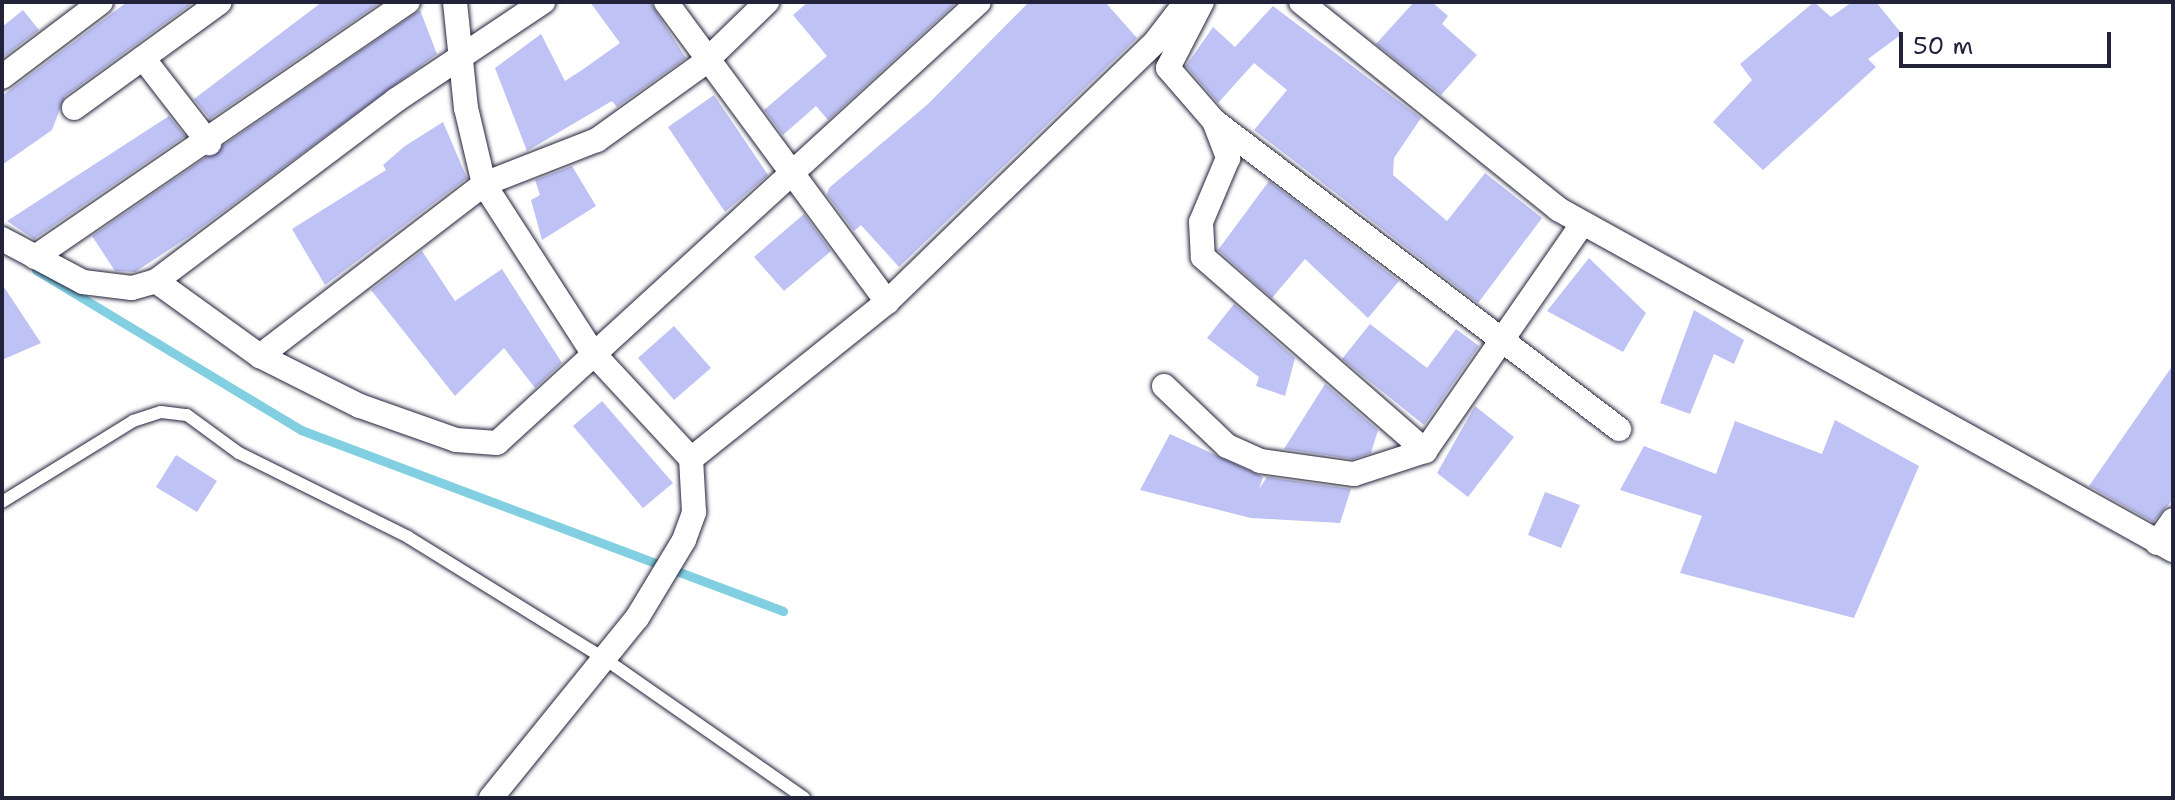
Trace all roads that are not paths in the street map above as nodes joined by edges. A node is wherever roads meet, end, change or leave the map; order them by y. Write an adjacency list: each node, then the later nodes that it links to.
1 (101, 2): 15 (street)
2 (220, 2): 13 (street)
3 (408, 2): 18 (street)
4 (455, 2): 12 (street)
5 (543, 2): 12 (street)
6 (666, 2): 14 (street)
7 (767, 2): 14 (street)
8 (979, 2): 19 (street)
9 (1186, 2): 25 (street)
10 (1202, 2): 17 (street)
11 (1301, 2): 21 (street)
12 (463, 53): 20 (street); 24 (street)
13 (143, 58): 16 (street); 18 (street)
14 (704, 63): 19 (street); 20 (street)
15 (2, 77)
16 (74, 108)
17 (1214, 121): 26 (street); 31 (street)
18 (209, 143): 23 (street)
19 (787, 174): 25 (street); 27 (street)
20 (484, 184): 27 (street); 28 (street)
21 (1582, 224): 26 (street); 35 (street)
22 (2, 239): 23 (street)
23 (35, 257): 24 (street)
24 (156, 281): 28 (street)
25 (887, 302): 32 (street)
26 (1504, 346): 30 (street); 31 (street)
27 (593, 353): 28 (street); 32 (street)
28 (260, 356)
29 (1164, 386): 31 (street)
30 (1619, 429)
31 (1425, 451)
32 (691, 459): 36 (street)
33 (2, 502): 36 (lane)
34 (2173, 520): 35 (street)
35 (2165, 547)
36 (605, 659): 37 (street); 38 (lane)
37 (491, 798)
38 (804, 798)

